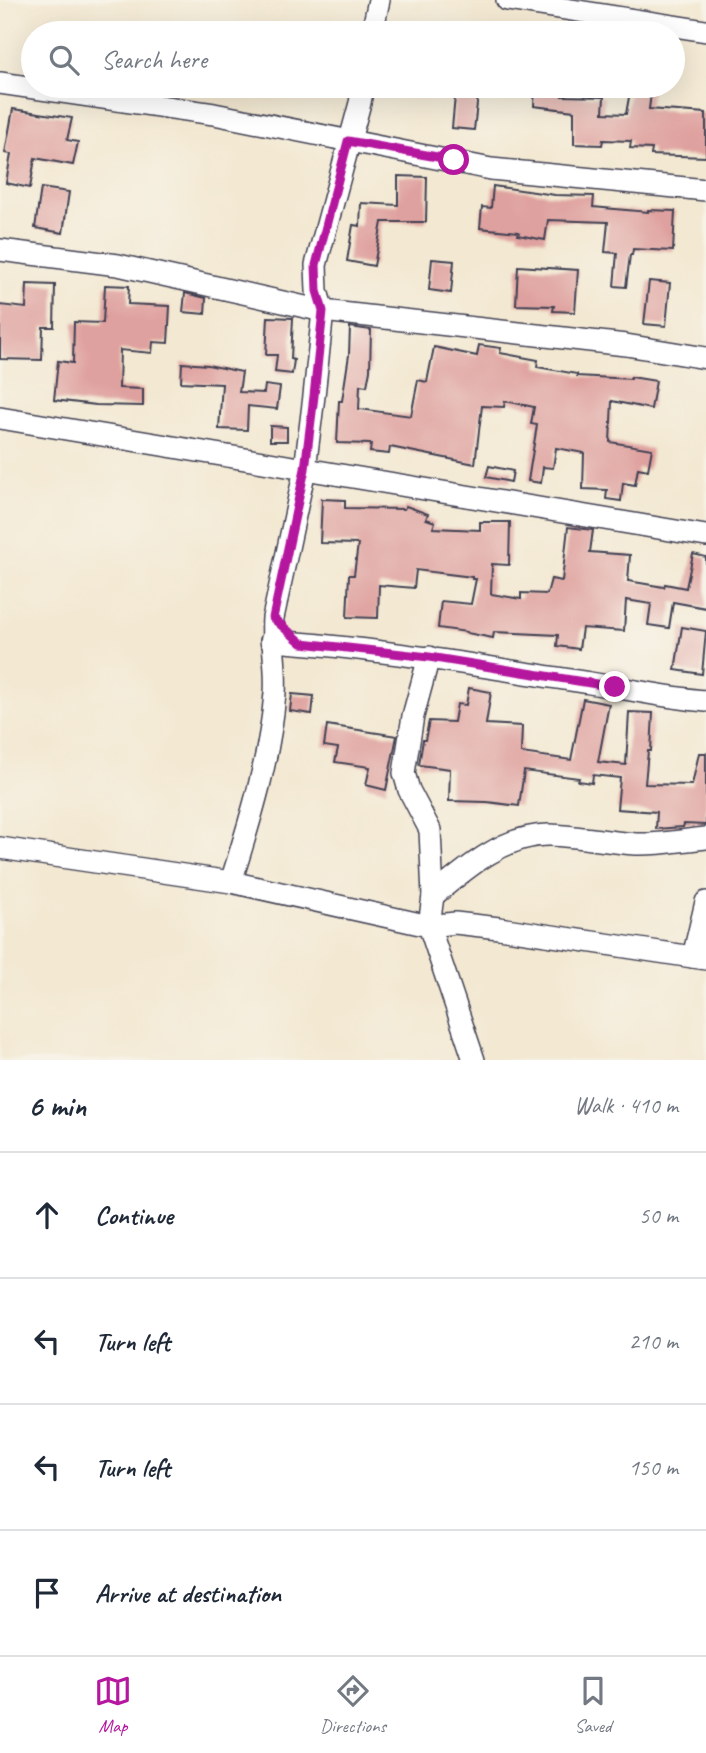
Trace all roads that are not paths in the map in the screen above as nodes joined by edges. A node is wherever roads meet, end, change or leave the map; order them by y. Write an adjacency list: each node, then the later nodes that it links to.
1 (379, 0): 3 (street)
2 (507, 0): 4 (street)
3 (375, 21)
4 (642, 21)
5 (685, 28): 6 (street)
6 (706, 31)
7 (0, 83): 8 (street)
8 (21, 86)
9 (104, 98): 11 (street)
10 (361, 98): 11 (street)
11 (348, 141): 12 (street); 14 (street)
12 (706, 190)
13 (0, 250): 14 (street)
14 (323, 311): 15 (street); 17 (street)
15 (706, 358)
16 (0, 418): 17 (street)
17 (305, 469): 18 (street); 19 (street)
18 (706, 536)
19 (273, 618): 20 (street); 21 (street)
20 (271, 641): 21 (street); 26 (street)
21 (302, 643): 22 (street)
22 (429, 657): 23 (street); 27 (street)
23 (706, 701)
24 (706, 838): 27 (street)
25 (0, 848): 26 (street)
26 (231, 882): 29 (street)
27 (433, 896): 29 (street)
28 (706, 902): 30 (street)
29 (429, 926): 30 (street); 31 (street)
30 (699, 958)
31 (474, 1060)

